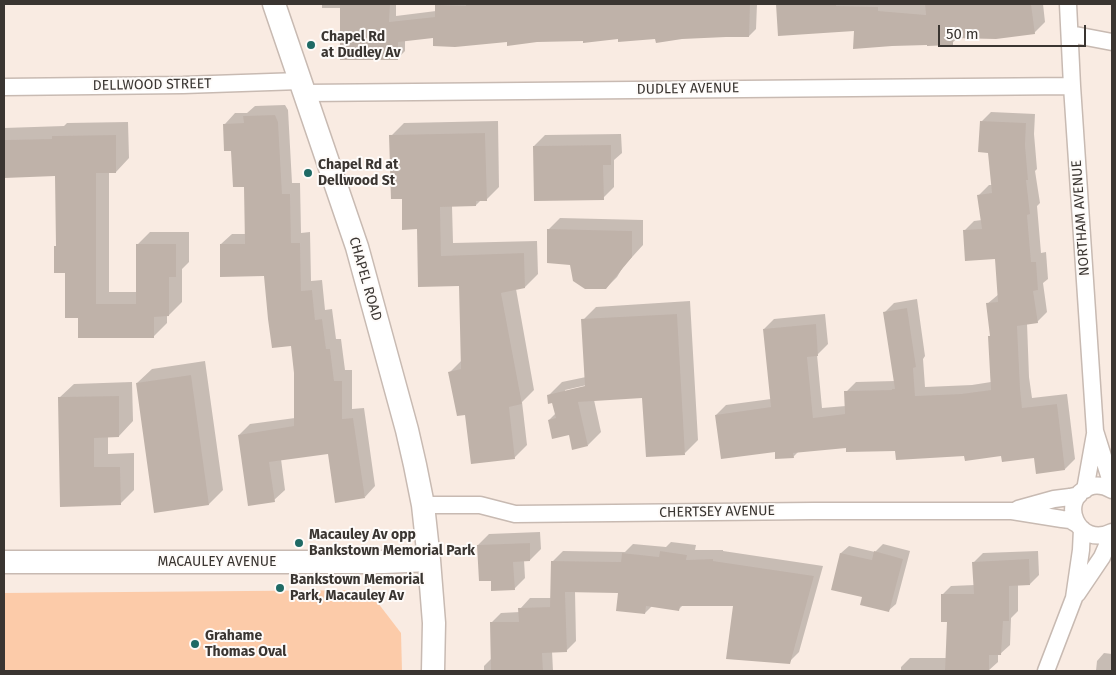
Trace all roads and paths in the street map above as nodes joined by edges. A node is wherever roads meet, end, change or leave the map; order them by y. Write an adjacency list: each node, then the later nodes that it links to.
1 (274, 4): 7 (main road, CHAPEL ROAD)
2 (1068, 4): 3 (street, NORTHAM AVENUE)
3 (1070, 34): 4 (street); 5 (street, NORTHAM AVENUE)
4 (1112, 42)
5 (1072, 86): 7 (street, DUDLEY AVENUE); 8 (street, NORTHAM AVENUE)
6 (4, 87): 7 (street, DELLWOOD STREET)
7 (302, 87): 12 (main road, CHAPEL ROAD)
8 (1095, 431): 9 (street, NORTHAM AVENUE); 11 (street, NORTHAM AVENUE)
9 (1112, 485)
10 (1112, 490): 11 (street, CHERTSEY AVENUE)
11 (1082, 492): 13 (street, CHERTSEY AVENUE); 14 (street, NORTHAM AVENUE)
12 (423, 505): 13 (street, CHERTSEY AVENUE); 16 (main road, CHAPEL ROAD)
13 (1012, 511): 14 (street, CHERTSEY AVENUE)
14 (1079, 526): 15 (street, CHERTSEY AVENUE); 18 (street)
15 (1112, 533): 18 (street)
16 (430, 560): 17 (main road, MACAULEY AVENUE); 19 (main road, CHAPEL ROAD)
17 (4, 562)
18 (1074, 598): 20 (street)
19 (433, 671)
20 (1046, 671)

